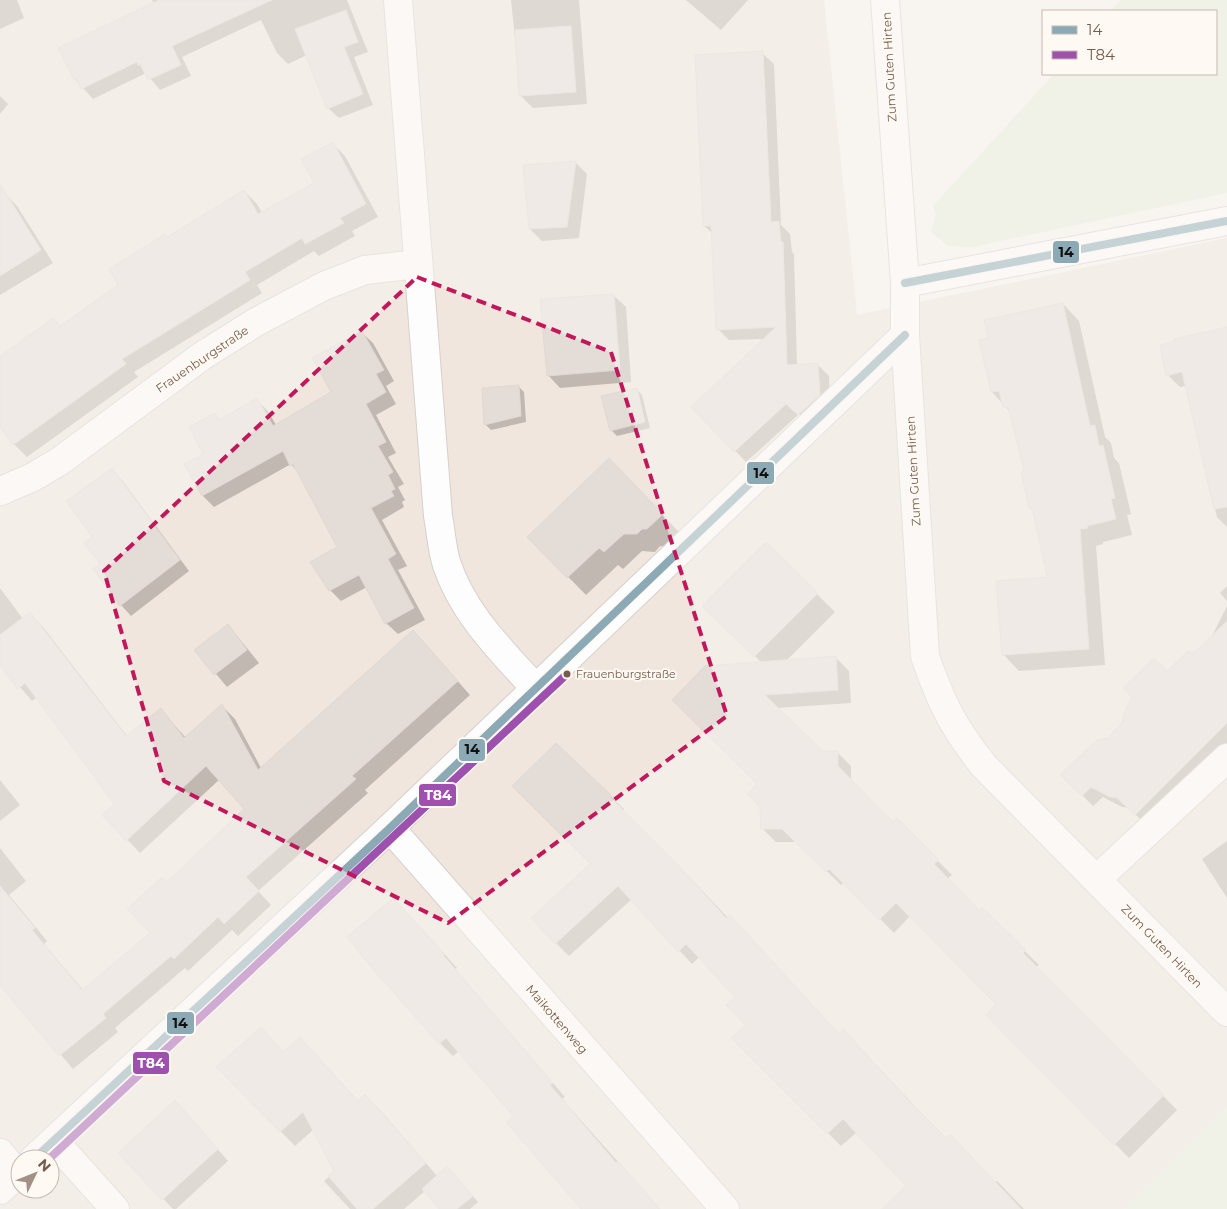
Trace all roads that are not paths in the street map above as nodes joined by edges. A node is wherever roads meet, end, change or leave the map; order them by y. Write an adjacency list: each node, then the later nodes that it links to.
1 (398, 0): 4 (street)
2 (885, 0): 5 (street, Zum Guten Hirten)
3 (1227, 220): 5 (street)
4 (418, 264): 7 (street, Frauenburgstraße); 8 (street)
5 (905, 283): 6 (street, Zum Guten Hirten)
6 (905, 335): 8 (street); 11 (street, Zum Guten Hirten)
7 (1, 491)
8 (536, 689): 10 (street)
9 (1227, 758): 11 (street)
10 (390, 828): 13 (street); 18 (street, Maikottenweg)
11 (1097, 879): 12 (street, Zum Guten Hirten)
12 (1227, 1012)
13 (54, 1141): 14 (street); 17 (street)
14 (45, 1149)
15 (0, 1153): 16 (street)
16 (10, 1165)
17 (115, 1209)
18 (725, 1209)

